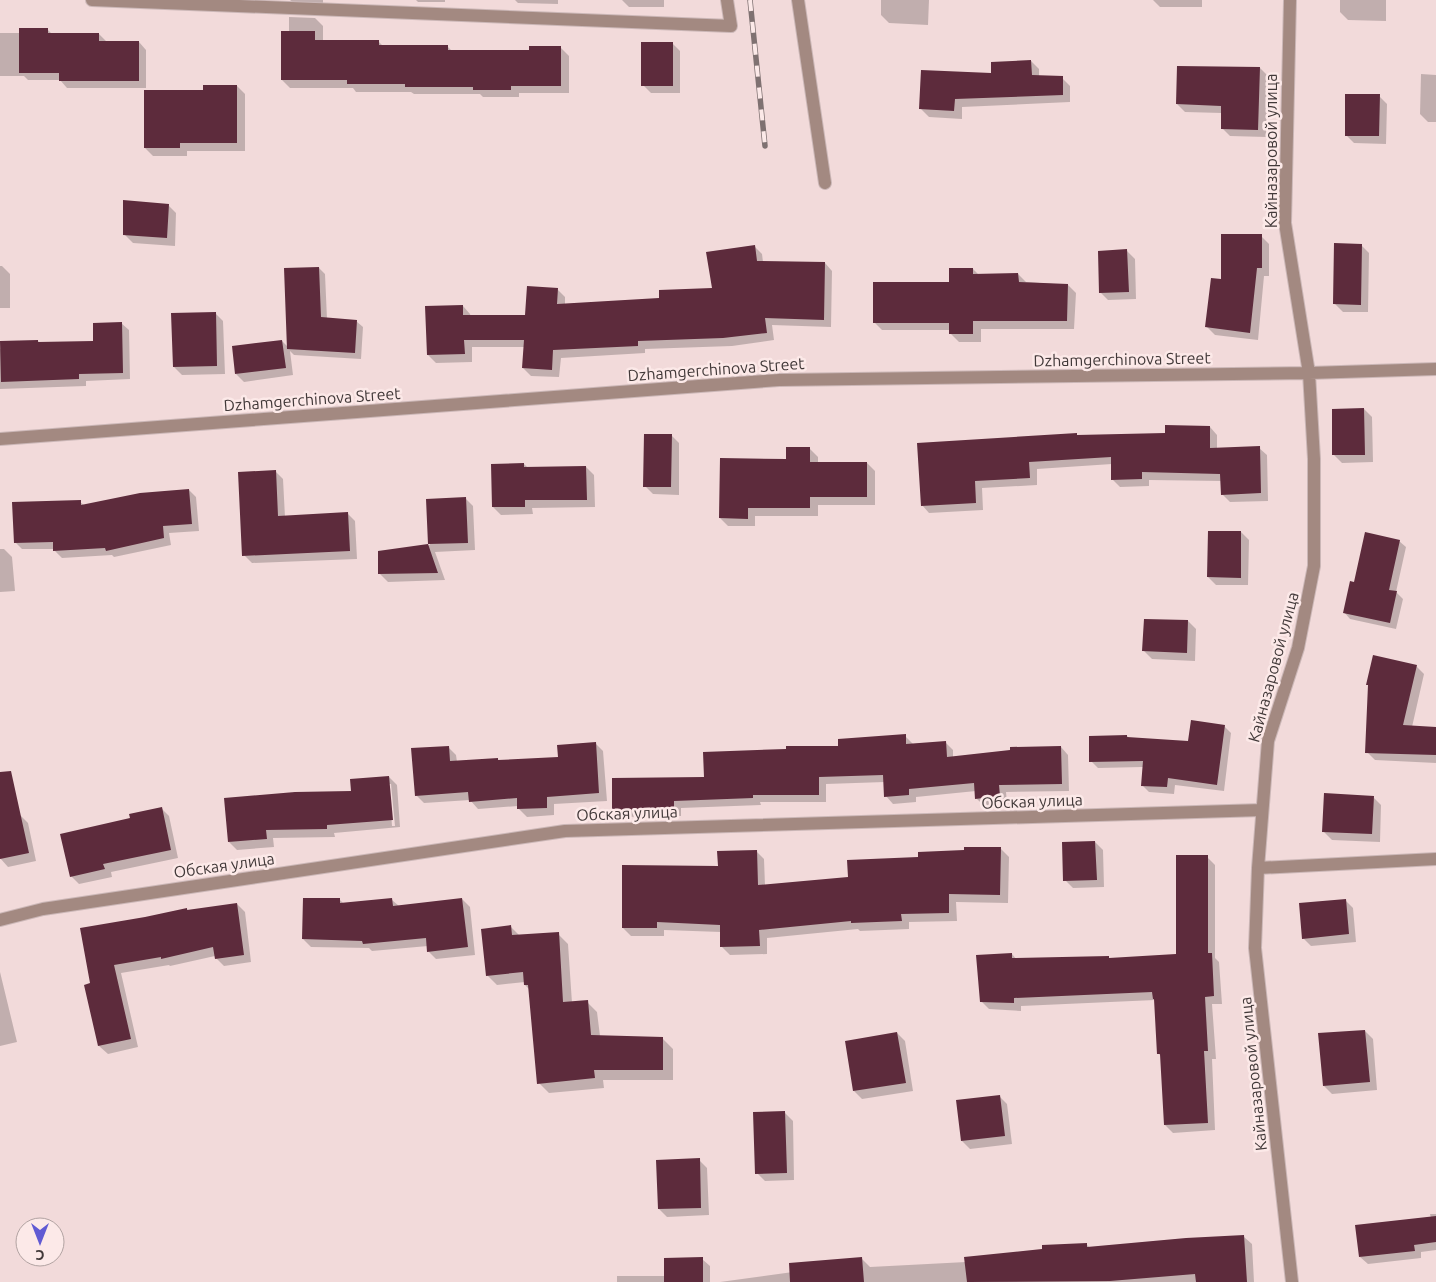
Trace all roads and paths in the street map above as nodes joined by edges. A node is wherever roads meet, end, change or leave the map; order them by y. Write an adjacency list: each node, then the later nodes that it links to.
1 (92, 0): 2 (street)
2 (728, 0)
3 (798, 0): 5 (street)
4 (1290, 0): 7 (street, Кайназаровой улица)
5 (825, 183)
6 (1436, 369): 7 (street, Dzhamgerchinova Street)
7 (1309, 372): 8 (street, Dzhamgerchinova Street); 9 (street, Кайназаровой улица)
8 (0, 439)
9 (1262, 810): 11 (street, Кайназаровой улица); 12 (street, Обская улица)
10 (1436, 859): 11 (street)
11 (1258, 868): 13 (street, Кайназаровой улица)
12 (0, 920)
13 (1292, 1282)

